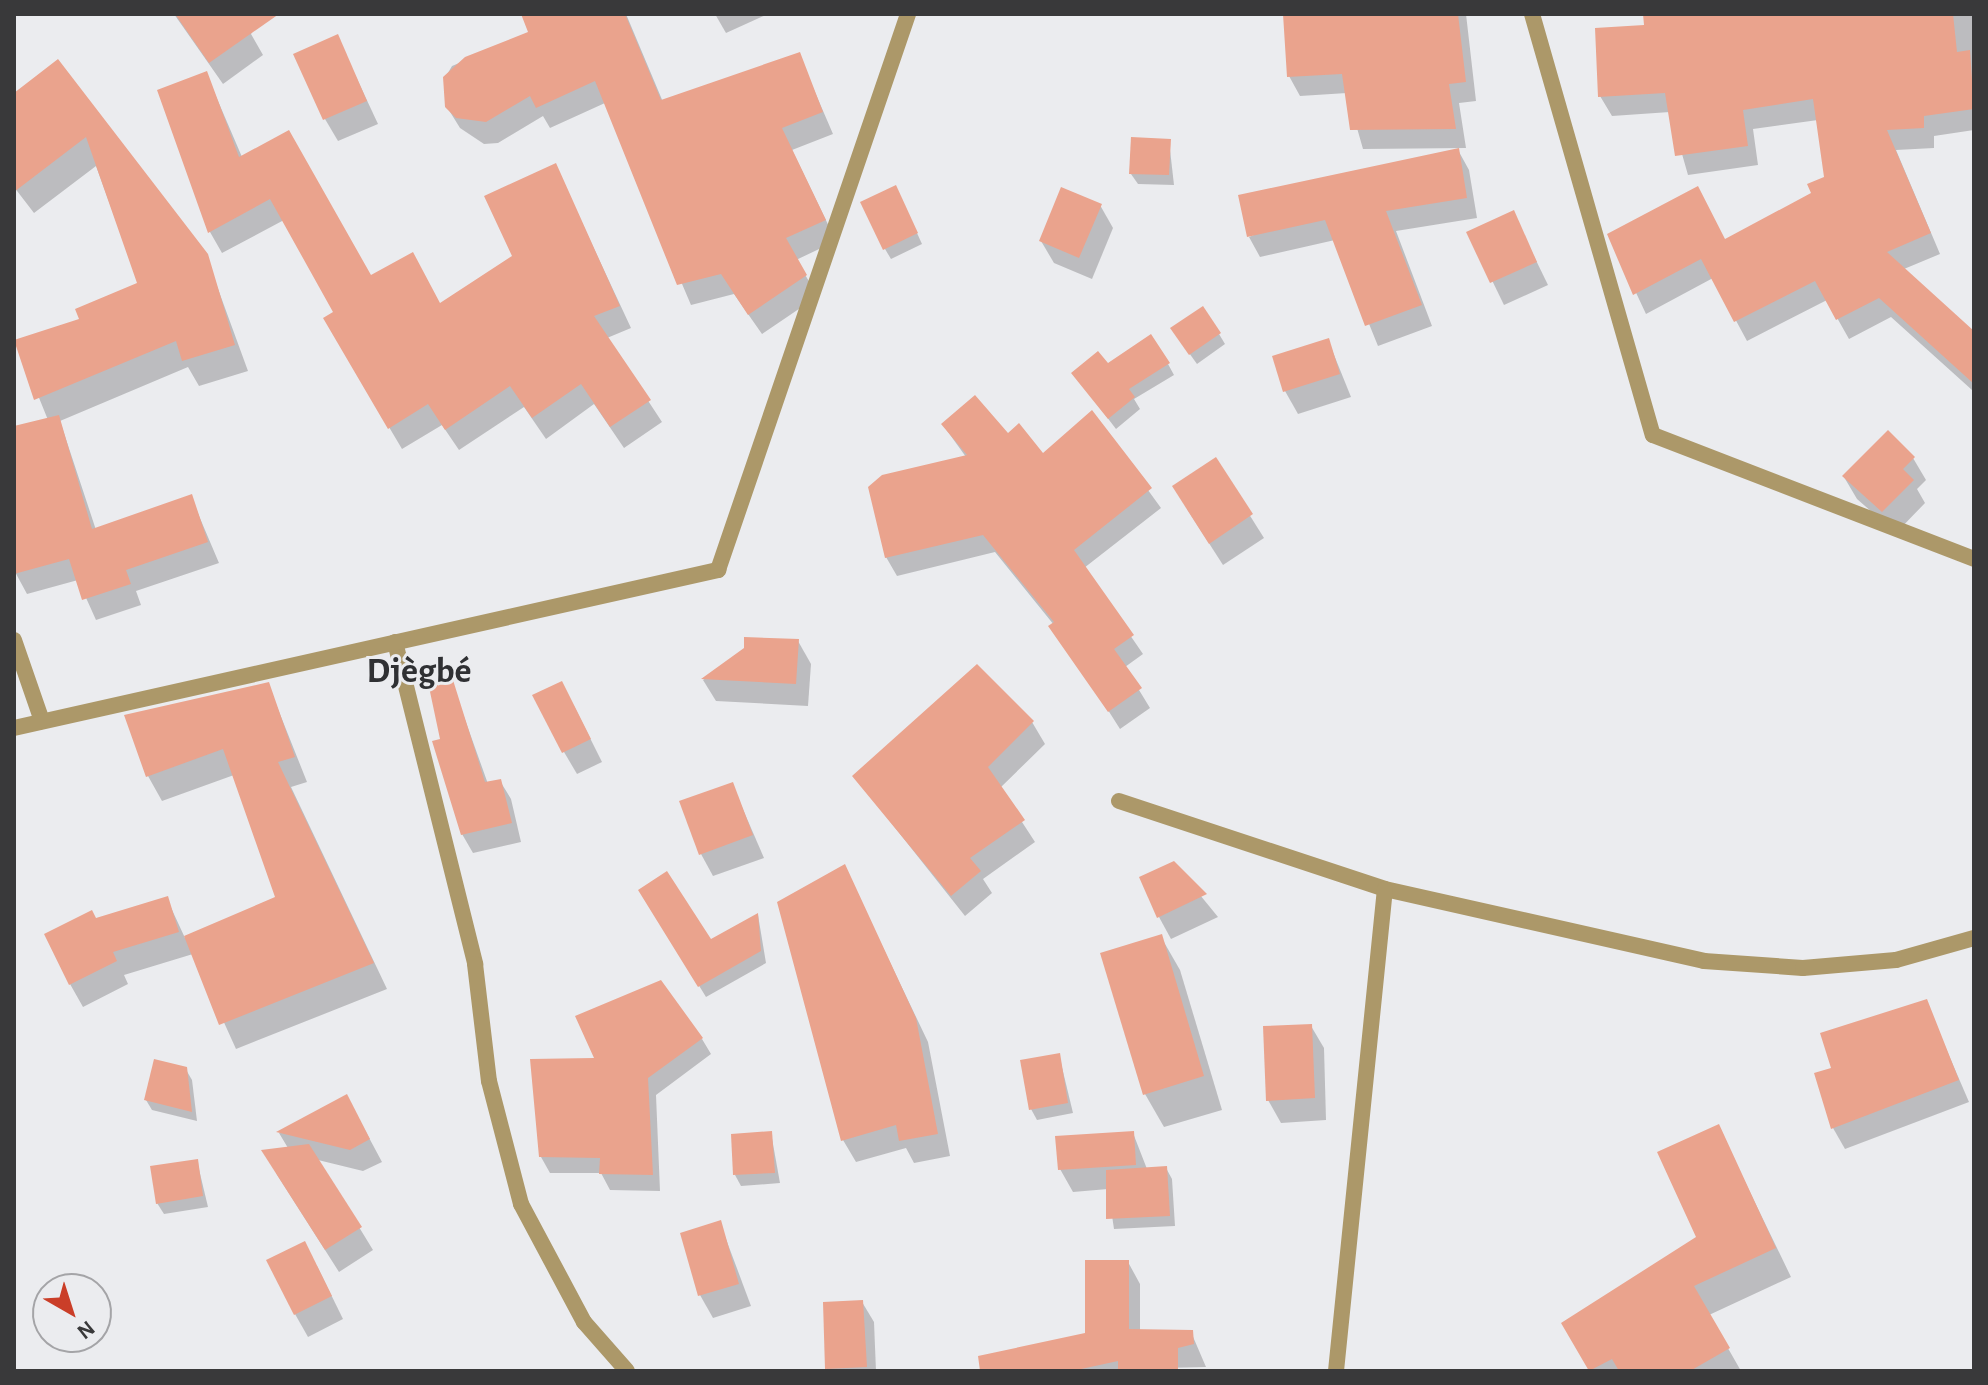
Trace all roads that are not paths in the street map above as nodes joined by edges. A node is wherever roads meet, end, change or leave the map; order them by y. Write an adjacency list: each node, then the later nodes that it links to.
1 (908, 14): 5 (street)
2 (1532, 14): 3 (street)
3 (1974, 559)
4 (14, 640): 6 (street)
5 (395, 642): 6 (street); 11 (street)
6 (42, 721): 7 (street)
7 (14, 728)
8 (1119, 801): 9 (street)
9 (1385, 889): 10 (street); 12 (street)
10 (1974, 938)
11 (627, 1371)
12 (1336, 1371)

